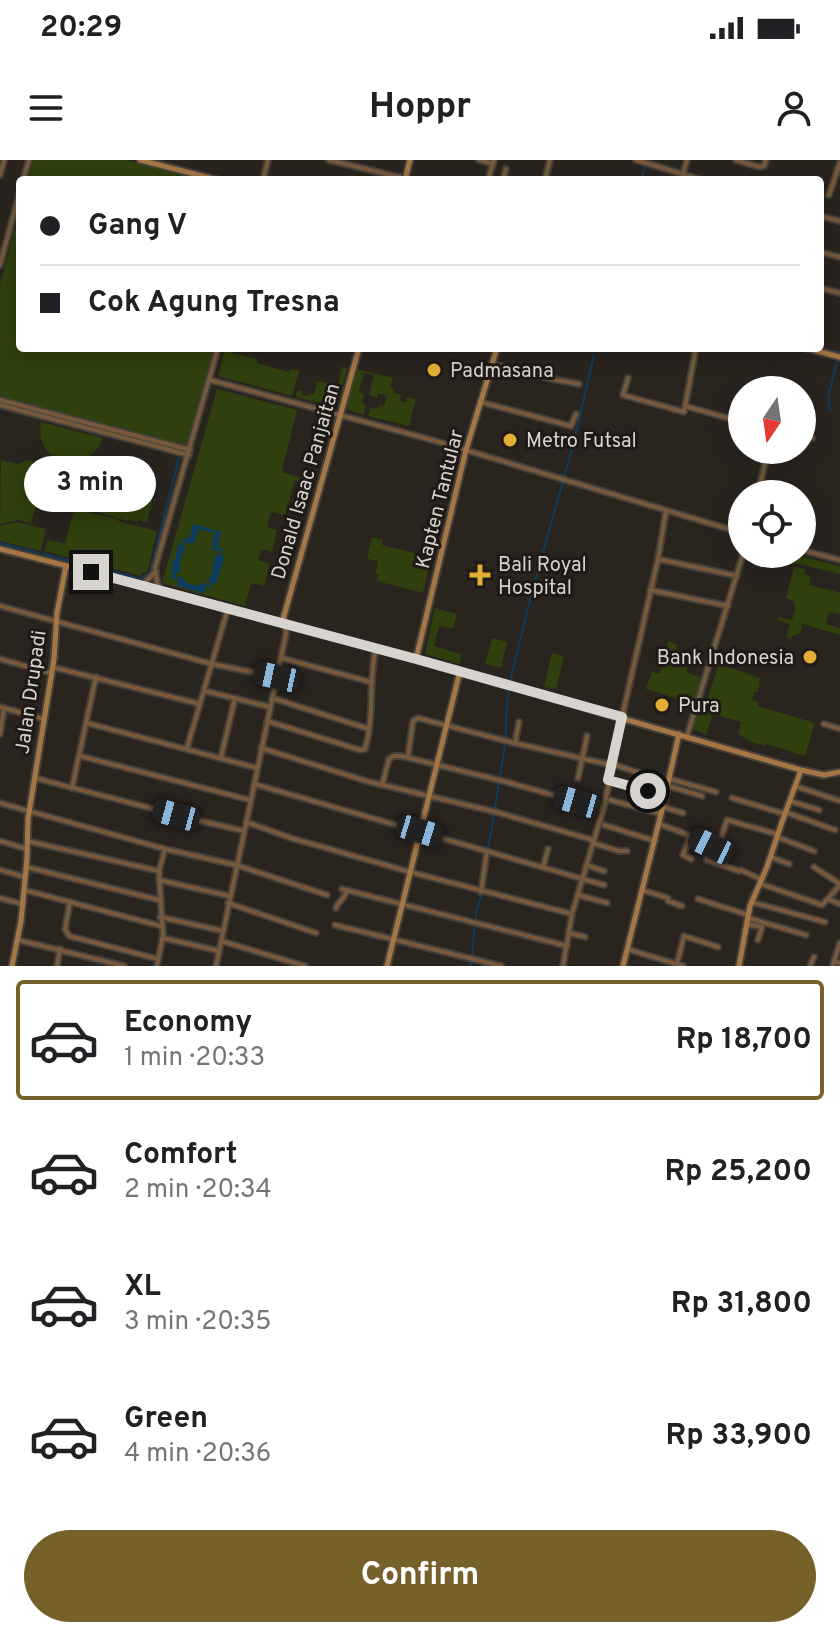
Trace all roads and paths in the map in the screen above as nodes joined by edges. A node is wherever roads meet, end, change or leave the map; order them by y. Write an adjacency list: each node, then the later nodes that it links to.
1 (4, 160): 11 (street)
2 (140, 160): 12 (street)
3 (329, 160): 13 (street)
4 (479, 160): 8 (street)
5 (636, 160): 15 (street)
6 (736, 160): 7 (street)
7 (766, 160)
8 (493, 162)
9 (840, 163): 16 (street)
10 (506, 169): 14 (street)
11 (0, 172)
12 (206, 176)
13 (392, 176)
14 (504, 176)
15 (680, 176)
16 (829, 195)
17 (16, 206): 18 (street)
18 (0, 265)
19 (217, 352): 25 (street)
20 (358, 352): 31 (street, Donald Isaac Panjaitan)
21 (496, 352): 23 (street, Kapten Tantular)
22 (695, 352): 29 (street)
23 (492, 364): 26 (street); 28 (street, Kapten Tantular)
24 (628, 378): 29 (street)
25 (210, 380): 31 (street); 34 (street)
26 (579, 384)
27 (0, 402): 34 (street)
28 (482, 403): 30 (street); 33 (street, Kapten Tantular)
29 (685, 409): 32 (street)
30 (576, 414)
31 (341, 415): 33 (street); 52 (street, Donald Isaac Panjaitan)
32 (728, 419)
33 (466, 450): 35 (street); 56 (street, Kapten Tantular)
34 (190, 452): 43 (street)
35 (666, 511): 36 (street); 39 (street)
36 (728, 529)
37 (0, 549): 41 (street)
38 (816, 554): 40 (street)
39 (658, 559): 44 (street); 47 (street)
40 (840, 560)
41 (66, 566): 45 (street); 51 (street, Jalan Drupadi)
42 (739, 568): 44 (street)
43 (156, 572): 45 (street); 46 (street)
44 (737, 576): 49 (street)
45 (142, 585): 46 (street)
46 (160, 590): 50 (street)
47 (650, 590): 49 (street); 69 (street)
48 (0, 606): 51 (street)
49 (728, 606): 81 (street)
50 (228, 608): 52 (street); 57 (street)
51 (56, 622): 57 (street); 58 (street, Jalan Drupadi)
52 (287, 625): 53 (street); 54 (street)
53 (376, 648): 56 (street); 62 (street)
54 (281, 658): 61 (street); 62 (street)
55 (0, 659): 58 (street)
56 (416, 659): 59 (street)
57 (212, 664): 61 (street); 63 (street)
58 (52, 670): 60 (street); 70 (street, Jalan Drupadi)
59 (460, 671): 69 (street); 75 (street)
60 (96, 677): 66 (street); 73 (street)
61 (277, 677): 65 (street)
62 (371, 682): 76 (street)
63 (205, 691): 64 (street); 66 (street)
64 (235, 698): 67 (street); 86 (street)
65 (272, 698): 67 (street); 76 (street)
66 (200, 704): 84 (street)
67 (270, 707): 71 (street)
68 (2, 708): 70 (street); 78 (street)
69 (622, 717): 79 (street); 90 (street)
70 (44, 719): 95 (street, Jalan Drupadi)
71 (267, 721): 76 (street); 83 (street)
72 (519, 722): 82 (street)
73 (87, 723): 84 (street); 85 (street)
74 (824, 724): 77 (street)
75 (446, 725): 82 (street); 87 (street); 89 (street)
76 (369, 729)
77 (840, 729)
78 (0, 734)
79 (679, 734): 81 (street); 97 (street)
80 (587, 736): 88 (street)
81 (687, 736): 92 (street)
82 (512, 743): 88 (street)
83 (261, 748): 91 (street); 100 (street)
84 (187, 749): 86 (street)
85 (80, 756): 103 (street); 109 (street)
86 (221, 757): 91 (street)
87 (408, 758): 89 (street); 100 (street)
88 (582, 759): 90 (street); 96 (street)
89 (436, 765): 105 (street); 114 (street)
90 (611, 765): 94 (street); 98 (street)
91 (257, 768): 99 (street)
92 (801, 770): 93 (street); 102 (street)
93 (839, 774)
94 (649, 776)
95 (35, 778): 103 (street); 117 (street, Jalan Drupadi)
96 (578, 778)
97 (670, 779): 101 (street); 104 (street)
98 (608, 780): 107 (street); 114 (street)
99 (254, 784): 109 (street); 125 (street)
100 (382, 785): 105 (street)
101 (668, 786): 106 (street); 107 (street)
102 (795, 786): 111 (street); 112 (street)
103 (72, 788): 124 (street)
104 (716, 792)
105 (429, 795): 125 (street); 131 (street)
106 (702, 796)
107 (665, 797): 116 (street)
108 (732, 798): 119 (street)
109 (250, 800): 120 (street)
110 (610, 800): 116 (street)
111 (790, 801): 115 (street); 119 (street)
112 (840, 801)
113 (0, 803): 117 (street)
114 (603, 809): 131 (street)
115 (819, 810)
116 (662, 811): 118 (street); 121 (street)
117 (29, 812): 130 (street, Jalan Drupadi); 136 (street)
118 (683, 813)
119 (785, 813): 123 (street); 127 (street)
120 (246, 822): 124 (street); 152 (street)
121 (659, 824): 126 (street); 132 (street)
122 (604, 825): 132 (street)
123 (835, 830)
124 (244, 831): 144 (street)
125 (420, 831): 140 (street); 152 (street)
126 (690, 836): 133 (street); 142 (street)
127 (777, 836): 128 (street); 139 (street); 141 (street)
128 (721, 838)
129 (0, 841): 135 (street)
130 (27, 841): 135 (street, Jalan Drupadi); 150 (street)
131 (593, 841): 138 (street); 145 (street)
132 (655, 841): 160 (street)
133 (711, 846): 134 (street); 156 (street)
134 (723, 848)
135 (27, 849): 146 (street, Jalan Drupadi)
136 (165, 849): 144 (street); 150 (street)
137 (548, 849): 147 (street)
138 (627, 851)
139 (814, 851)
140 (489, 852): 147 (street); 161 (street)
141 (771, 857): 143 (street); 156 (street)
142 (691, 859)
143 (789, 864)
144 (236, 865): 162 (street); 164 (street)
145 (586, 865): 151 (street); 154 (street)
146 (26, 867): 153 (street, Jalan Drupadi); 168 (street)
147 (543, 867): 154 (street)
148 (814, 867): 158 (street)
149 (0, 870): 153 (street)
150 (159, 871): 155 (street)
151 (604, 871)
152 (410, 872): 161 (street); 174 (street)
153 (25, 877): 159 (street, Jalan Drupadi)
154 (582, 879): 157 (street); 163 (street)
155 (159, 880): 164 (street); 168 (street)
156 (761, 882): 167 (street); 170 (street)
157 (604, 885)
158 (839, 887): 167 (street)
159 (24, 890): 169 (street); 173 (street, Jalan Drupadi)
160 (642, 890): 176 (street); 198 (street)
161 (482, 892): 178 (street)
162 (327, 895)
163 (577, 895): 172 (street); 178 (street)
164 (229, 896): 171 (street)
165 (0, 898): 173 (street)
166 (698, 899): 180 (street)
167 (828, 899): 175 (street)
168 (159, 900): 179 (street)
169 (70, 902): 183 (street); 201 (street)
170 (751, 902): 180 (street); 181 (street)
171 (228, 903): 184 (street); 185 (street)
172 (607, 903)
173 (22, 904): 190 (street, Jalan Drupadi)
174 (402, 904): 177 (street); 191 (street); 195 (street)
175 (840, 904)
176 (682, 906)
177 (336, 908)
178 (572, 914): 186 (street)
179 (160, 917): 183 (street); 184 (street)
180 (748, 919): 187 (street); 192 (street); 214 (street)
181 (825, 922)
182 (335, 925): 191 (street)
183 (161, 926): 189 (street)
184 (223, 931): 193 (street)
185 (316, 933)
186 (569, 933): 188 (street); 195 (street)
187 (806, 935)
188 (585, 937)
189 (163, 938): 199 (street); 201 (street)
190 (18, 940): 197 (street); 204 (street, Jalan Drupadi)
191 (393, 940): 210 (street); 211 (street)
192 (758, 940)
193 (221, 941): 199 (street); 209 (street)
194 (840, 943): 202 (street)
195 (567, 946): 212 (street)
196 (718, 947): 203 (street)
197 (60, 949): 205 (street); 206 (street)
198 (627, 949): 203 (street); 213 (street)
199 (219, 951): 208 (street)
200 (814, 957): 215 (street)
201 (158, 959): 207 (street)
202 (836, 964)
203 (680, 965)
204 (12, 966)
205 (57, 966)
206 (124, 966)
207 (157, 966)
208 (216, 966)
209 (305, 966)
210 (387, 966)
211 (501, 966)
212 (563, 966)
213 (623, 966)
214 (739, 966)
215 (810, 966)

